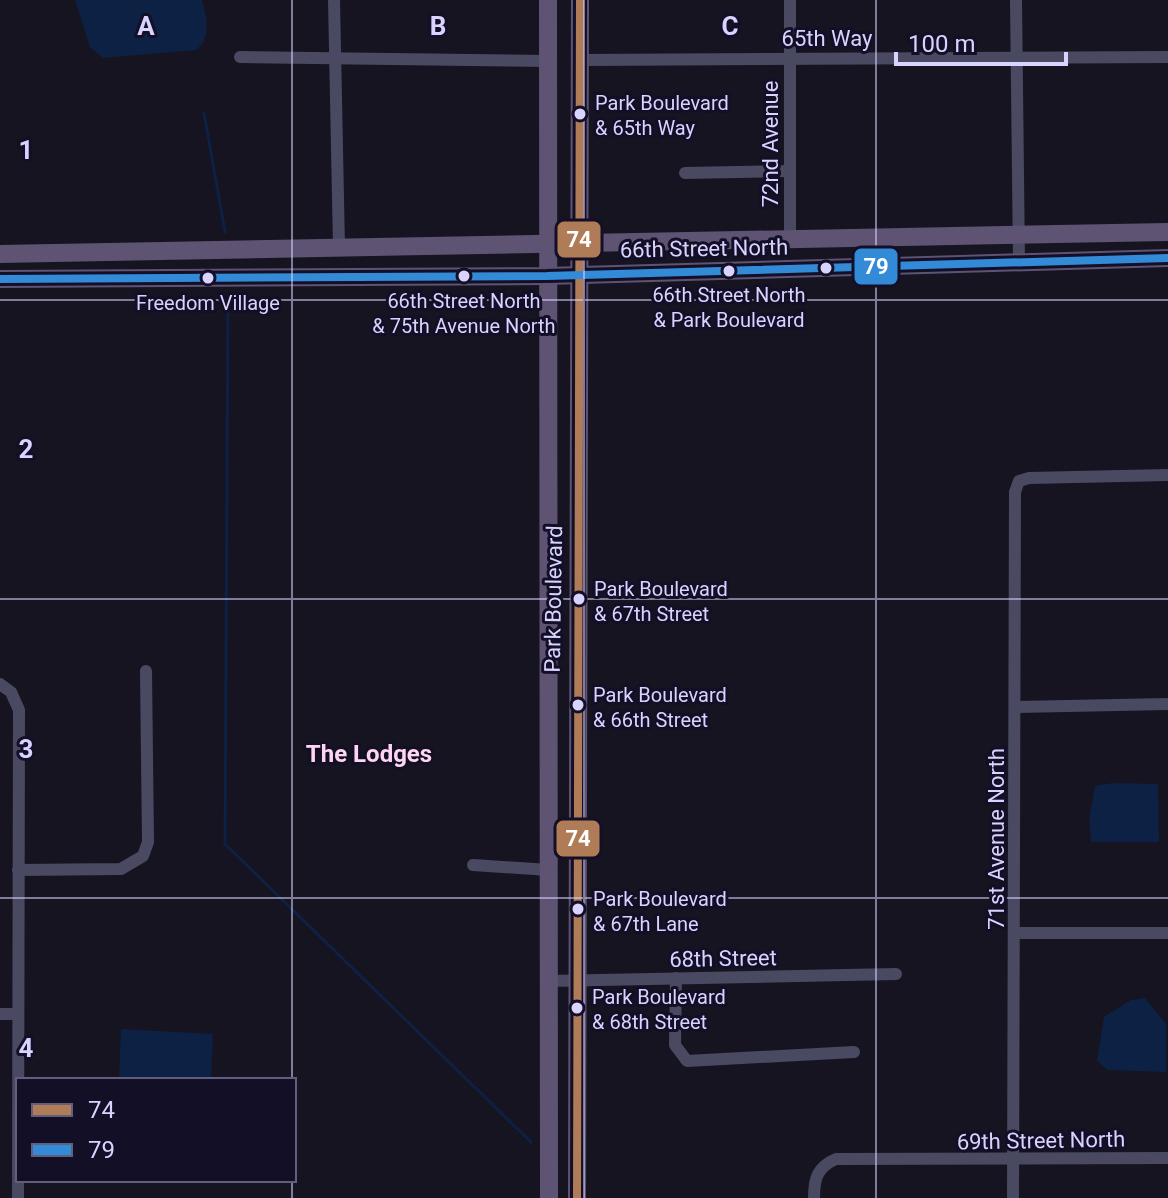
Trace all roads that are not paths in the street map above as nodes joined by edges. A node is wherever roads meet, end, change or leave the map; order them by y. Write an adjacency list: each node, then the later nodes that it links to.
1 (334, 0): 6 (street)
2 (548, 0): 12 (main road, Park Boulevard)
3 (580, 0): 11 (main road, Park Boulevard)
4 (790, 0): 9 (street, 72nd Avenue)
5 (1016, 0): 10 (street)
6 (334, 56): 7 (street); 12 (street); 20 (street)
7 (240, 57)
8 (1168, 57): 10 (street, 65th Way)
9 (790, 58): 10 (street, 65th Way); 11 (street, 65th Way); 13 (street, 72nd Avenue)
10 (1017, 58): 16 (street)
11 (581, 60): 19 (main road, Park Boulevard)
12 (549, 61): 18 (main road, Park Boulevard)
13 (790, 171): 14 (street); 17 (street, 72nd Avenue)
14 (685, 173)
15 (1168, 232): 16 (main road, 66th Street North)
16 (1019, 235): 17 (main road, 66th Street North); 23 (street)
17 (790, 239): 19 (main road, 66th Street North)
18 (548, 244): 19 (main road, 66th Street North); 20 (main road, 66th Street North); 25 (main road, Park Boulevard)
19 (581, 244): 24 (main road, Park Boulevard)
20 (339, 247): 21 (main road, 66th Street North)
21 (0, 254)
22 (1168, 258): 23 (main road, 66th Street North)
23 (1019, 262): 24 (main road, 66th Street North)
24 (580, 275): 25 (main road, 66th Street North); 29 (main road, Park Boulevard)
25 (547, 276): 26 (main road, 66th Street North); 28 (main road, Park Boulevard)
26 (0, 279)
27 (1168, 475): 33 (street, 71st Avenue North)
28 (549, 578): 29 (main road); 36 (main road, Park Boulevard)
29 (577, 664): 42 (main road, Park Boulevard)
30 (146, 671): 35 (street)
31 (6, 688): 35 (street)
32 (1168, 704): 33 (street)
33 (1015, 707): 37 (street, 71st Avenue North)
34 (473, 865): 36 (street)
35 (18, 870): 44 (street)
36 (549, 870): 41 (main road, Park Boulevard)
37 (1016, 933): 38 (street); 48 (street, 71st Avenue North)
38 (1168, 933)
39 (896, 974): 40 (street, 68th Street)
40 (676, 978): 42 (street, 68th Street); 45 (street)
41 (549, 981): 42 (street, 68th Street); 49 (main road, Park Boulevard)
42 (577, 981): 50 (main road, Park Boulevard)
43 (0, 1014): 44 (street)
44 (17, 1014): 46 (street)
45 (854, 1052)
46 (17, 1078)
47 (1168, 1158): 48 (street, 69th Street North)
48 (1013, 1160): 51 (street, 69th Street North); 52 (street, 71st Avenue North)
49 (549, 1198)
50 (577, 1198)
51 (814, 1198)
52 (1013, 1198)

